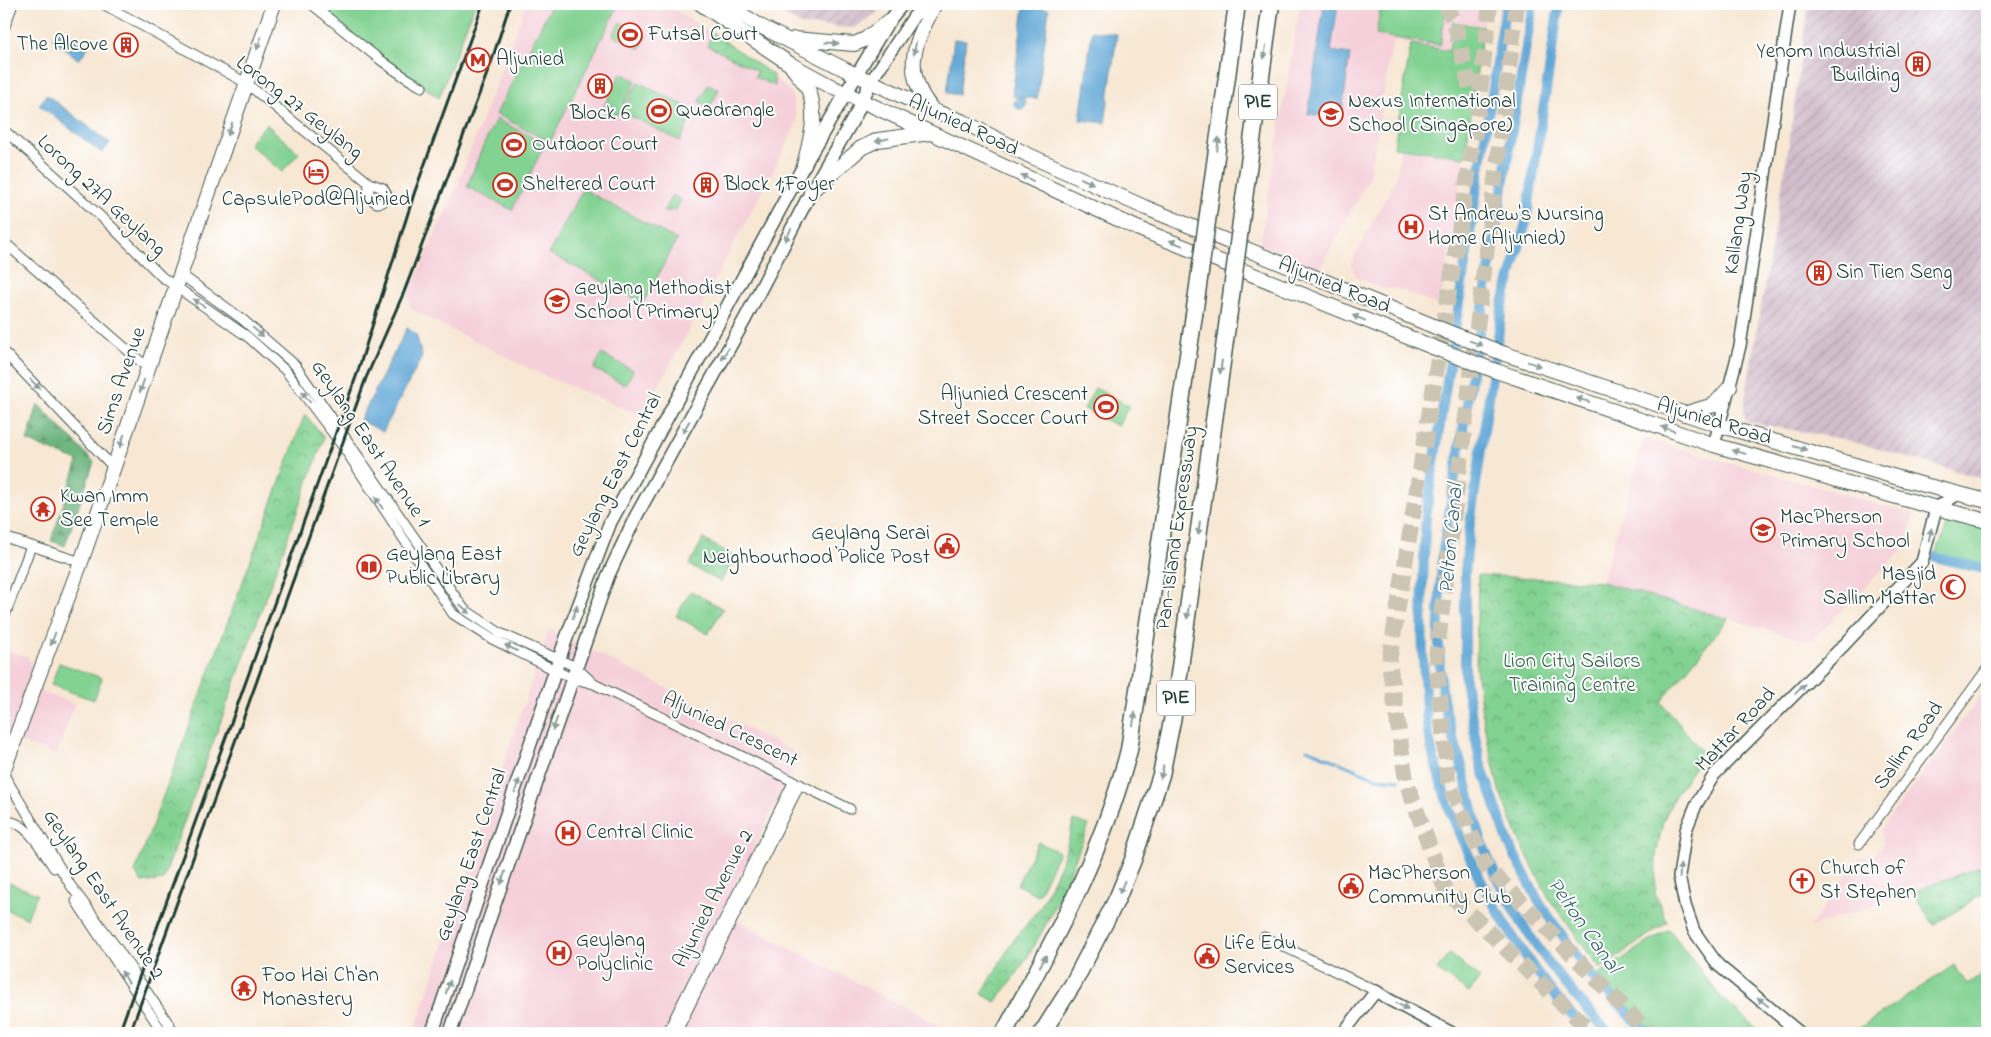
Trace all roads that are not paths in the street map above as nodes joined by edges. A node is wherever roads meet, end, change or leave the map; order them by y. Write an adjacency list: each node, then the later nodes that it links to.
1 (13, 4): 14 (street)
2 (103, 4): 19 (street, Lorong 27 Geylang)
3 (274, 4): 19 (main road, Sims Avenue, one-way to 19)
4 (312, 4): 20 (street)
5 (701, 4): 16 (main road, Aljunied Road)
6 (725, 4): 15 (main road, Aljunied Road)
7 (903, 4): 13 (street)
8 (927, 4): 18 (street)
9 (936, 4): 23 (main road, one-way to 23)
10 (1237, 4): 63 (highway, Pan-Island Expressway / PIE, one-way to 10, bridge)
11 (1271, 4): 64 (highway, Pan-Island Expressway / PIE, one-way to 64, bridge)
12 (1790, 4): 33 (street, Kallang Way)
13 (889, 21): 15 (main road, one-way to 13); 17 (street)
14 (4, 30)
15 (784, 38): 17 (main road, Aljunied Road)
16 (790, 64): 21 (main road, Aljunied Road); 26 (main road)
17 (857, 74): 18 (main road, Aljunied Road); 21 (main road, Geylang East Central)
18 (872, 81): 22 (main road, Geylang East Central); 23 (main road, Aljunied Road)
19 (246, 83): 27 (street, Lorong 27 Geylang); 30 (main road, Sims Avenue, one-way to 30)
20 (422, 87)
21 (845, 93): 22 (main road, Aljunied Road); 26 (main road, Geylang East Central)
22 (862, 100): 25 (main road, Aljunied Road); 28 (main road, Geylang East Central)
23 (934, 111): 34 (main road, Aljunied Road, one-way to 34, bridge)
24 (4, 130): 30 (street, Lorong 27A Geylang)
25 (930, 133): 28 (main road, one-way to 28); 36 (main road, Aljunied Road, one-way to 25, bridge)
26 (804, 165): 46 (main road, Geylang East Central, one-way to 26)
27 (368, 184)
28 (811, 192): 48 (main road, Geylang East Central, one-way to 48)
29 (4, 242): 32 (street)
30 (177, 280): 32 (main road, Sims Avenue); 46 (street, Geylang East Avenue 1, one-way to 46); 46 (street, Geylang East Avenue 1, one-way to 30)
31 (4, 352): 37 (street, one-way to 37)
32 (148, 368): 37 (main road, Sims Avenue, one-way to 37)
33 (1730, 387): 34 (main road); 35 (street, Kallang Way)
34 (1684, 414): 35 (main road, Aljunied Road)
35 (1719, 425): 36 (street, Kallang Way); 38 (main road, Aljunied Road, one-way to 38)
36 (1714, 445): 40 (main road, Aljunied Road, one-way to 36)
37 (113, 467): 44 (main road, Sims Avenue)
38 (1958, 494): 39 (main road, Aljunied Road); 40 (street)
39 (1987, 501)
40 (1936, 508): 41 (main road, Aljunied Road); 67 (street, Mattar Road, one-way to 40)
41 (1987, 521)
42 (4, 538): 43 (street)
43 (31, 546): 44 (street); 45 (street)
44 (81, 562): 49 (main road, Sims Avenue, one-way to 49)
45 (4, 618)
46 (557, 664): 48 (street, Geylang East Avenue 1); 59 (main road, Geylang East Central, one-way to 46)
47 (1987, 669): 54 (street, Sallim Road)
48 (573, 672): 51 (street, Aljunied Crescent); 60 (main road, Geylang East Central, one-way to 60)
49 (4, 769)
50 (4, 775): 58 (street, Geylang East Avenue 2)
51 (797, 782): 52 (street, Aljunied Crescent); 61 (street, Aljunied Avenue 2); 62 (street, Aljunied Avenue 2)
52 (850, 809)
53 (4, 822): 57 (street, Geylang East Avenue 2, one-way to 53)
54 (1859, 844)
55 (1264, 937): 56 (street)
56 (1376, 991): 65 (street); 66 (street, one-way to 66)
57 (163, 1033)
58 (175, 1033)
59 (432, 1033)
60 (450, 1033)
61 (667, 1033)
62 (676, 1033)
63 (1004, 1033)
64 (1042, 1033)
65 (1343, 1033)
66 (1452, 1033)
67 (1800, 1033)

